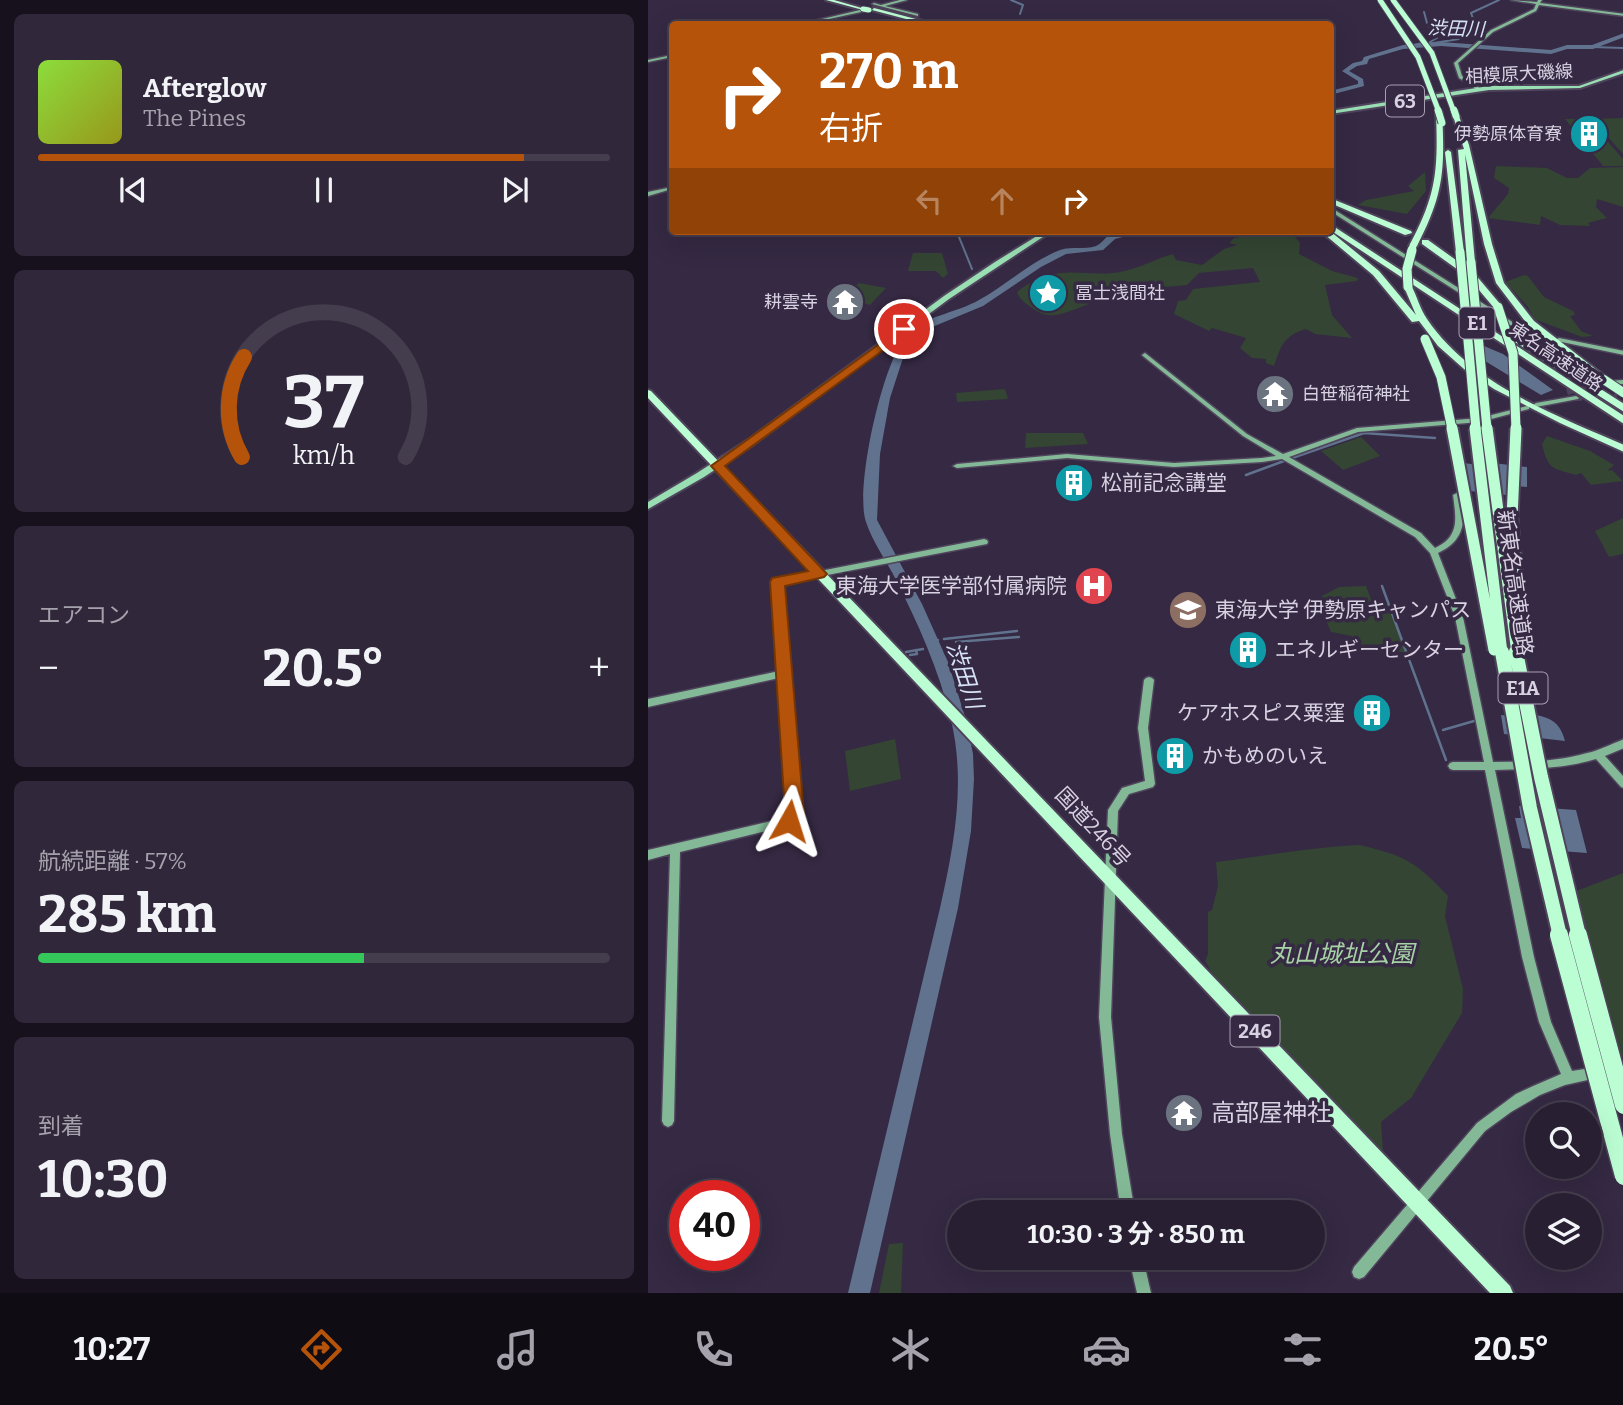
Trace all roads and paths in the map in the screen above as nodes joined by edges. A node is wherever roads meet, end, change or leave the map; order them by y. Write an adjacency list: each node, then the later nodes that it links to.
1 (828, 0): 9 (highway)
2 (840, 0): 9 (highway)
3 (905, 0): 9 (street)
4 (1380, 0): 21 (highway, bridge)
5 (1394, 0): 20 (highway, 新東名高速道路 / E1A, bridge)
6 (1513, 0): 8 (street)
7 (1522, 0): 8 (street)
8 (1539, 2): 10 (street); 18 (street)
9 (871, 8): 11 (street); 12 (street); 13 (highway); 14 (highway)
10 (1623, 14)
11 (917, 15)
12 (816, 21)
13 (909, 21)
14 (918, 21)
15 (669, 56): 16 (street)
16 (648, 61)
17 (1623, 71): 18 (main road, 相模原大磯線 / 63)
18 (1479, 89): 19 (main road, 相模原大磯線 / 63)
19 (1334, 112)
20 (1457, 121): 39 (highway); 66 (highway, 新東名高速道路 / E1A, bridge)
21 (1441, 123): 32 (highway); 61 (highway, 新東名高速道路 / E1A, bridge)
22 (669, 189): 23 (street)
23 (648, 194)
24 (1334, 202): 28 (highway)
25 (1334, 211): 35 (street)
26 (1334, 221): 46 (highway, 東名高速道路 / E1)
27 (1334, 229): 47 (highway, 東名高速道路 / E1)
28 (1408, 233)
29 (1042, 235): 50 (main road)
30 (1330, 235): 61 (highway, bridge)
31 (1425, 242): 34 (highway)
32 (1413, 246): 33 (highway, bridge)
33 (1408, 287): 48 (highway)
34 (1498, 307): 66 (highway, bridge)
35 (1530, 332)
36 (1559, 340): 37 (street)
37 (1623, 353)
38 (1145, 355): 49 (street)
39 (1600, 381): 40 (street); 43 (highway, bridge)
40 (1623, 382)
41 (648, 393): 50 (highway, 国道246号 / 246)
42 (1567, 393): 44 (street)
43 (1621, 395)
44 (1576, 398)
45 (1527, 408): 49 (street)
46 (1623, 409)
47 (1623, 421)
48 (1623, 449)
49 (1282, 457): 51 (street); 55 (street)
50 (717, 466): 53 (main road); 56 (highway, 国道246号 / 246)
51 (957, 466)
52 (1457, 495): 55 (street)
53 (648, 506)
54 (984, 542): 56 (street)
55 (1434, 552): 63 (street)
56 (819, 574): 57 (street); 69 (highway, 国道246号 / 246)
57 (783, 674): 59 (street); 67 (street)
58 (1149, 680): 69 (street)
59 (648, 703)
60 (1623, 743): 62 (street)
61 (1520, 752): 74 (highway, 新東名高速道路 / E1A, bridge)
62 (1598, 754): 63 (street); 65 (street)
63 (1491, 765): 64 (street); 71 (street)
64 (1453, 766)
65 (1623, 784)
66 (1545, 798): 72 (highway, 新東名高速道路 / E1A, bridge)
67 (675, 848): 68 (street); 73 (street)
68 (648, 855)
69 (1110, 878): 75 (street); 76 (highway, 国道246号 / 246)
70 (1623, 1072): 71 (street)
71 (1568, 1078): 76 (street)
72 (1623, 1105)
73 (668, 1121)
74 (1623, 1177)
75 (1126, 1200)
76 (1418, 1203): 78 (street); 80 (highway, 国道246号 / 246)
77 (1139, 1270): 79 (street)
78 (1359, 1272)
79 (1144, 1293)
80 (1503, 1293)

